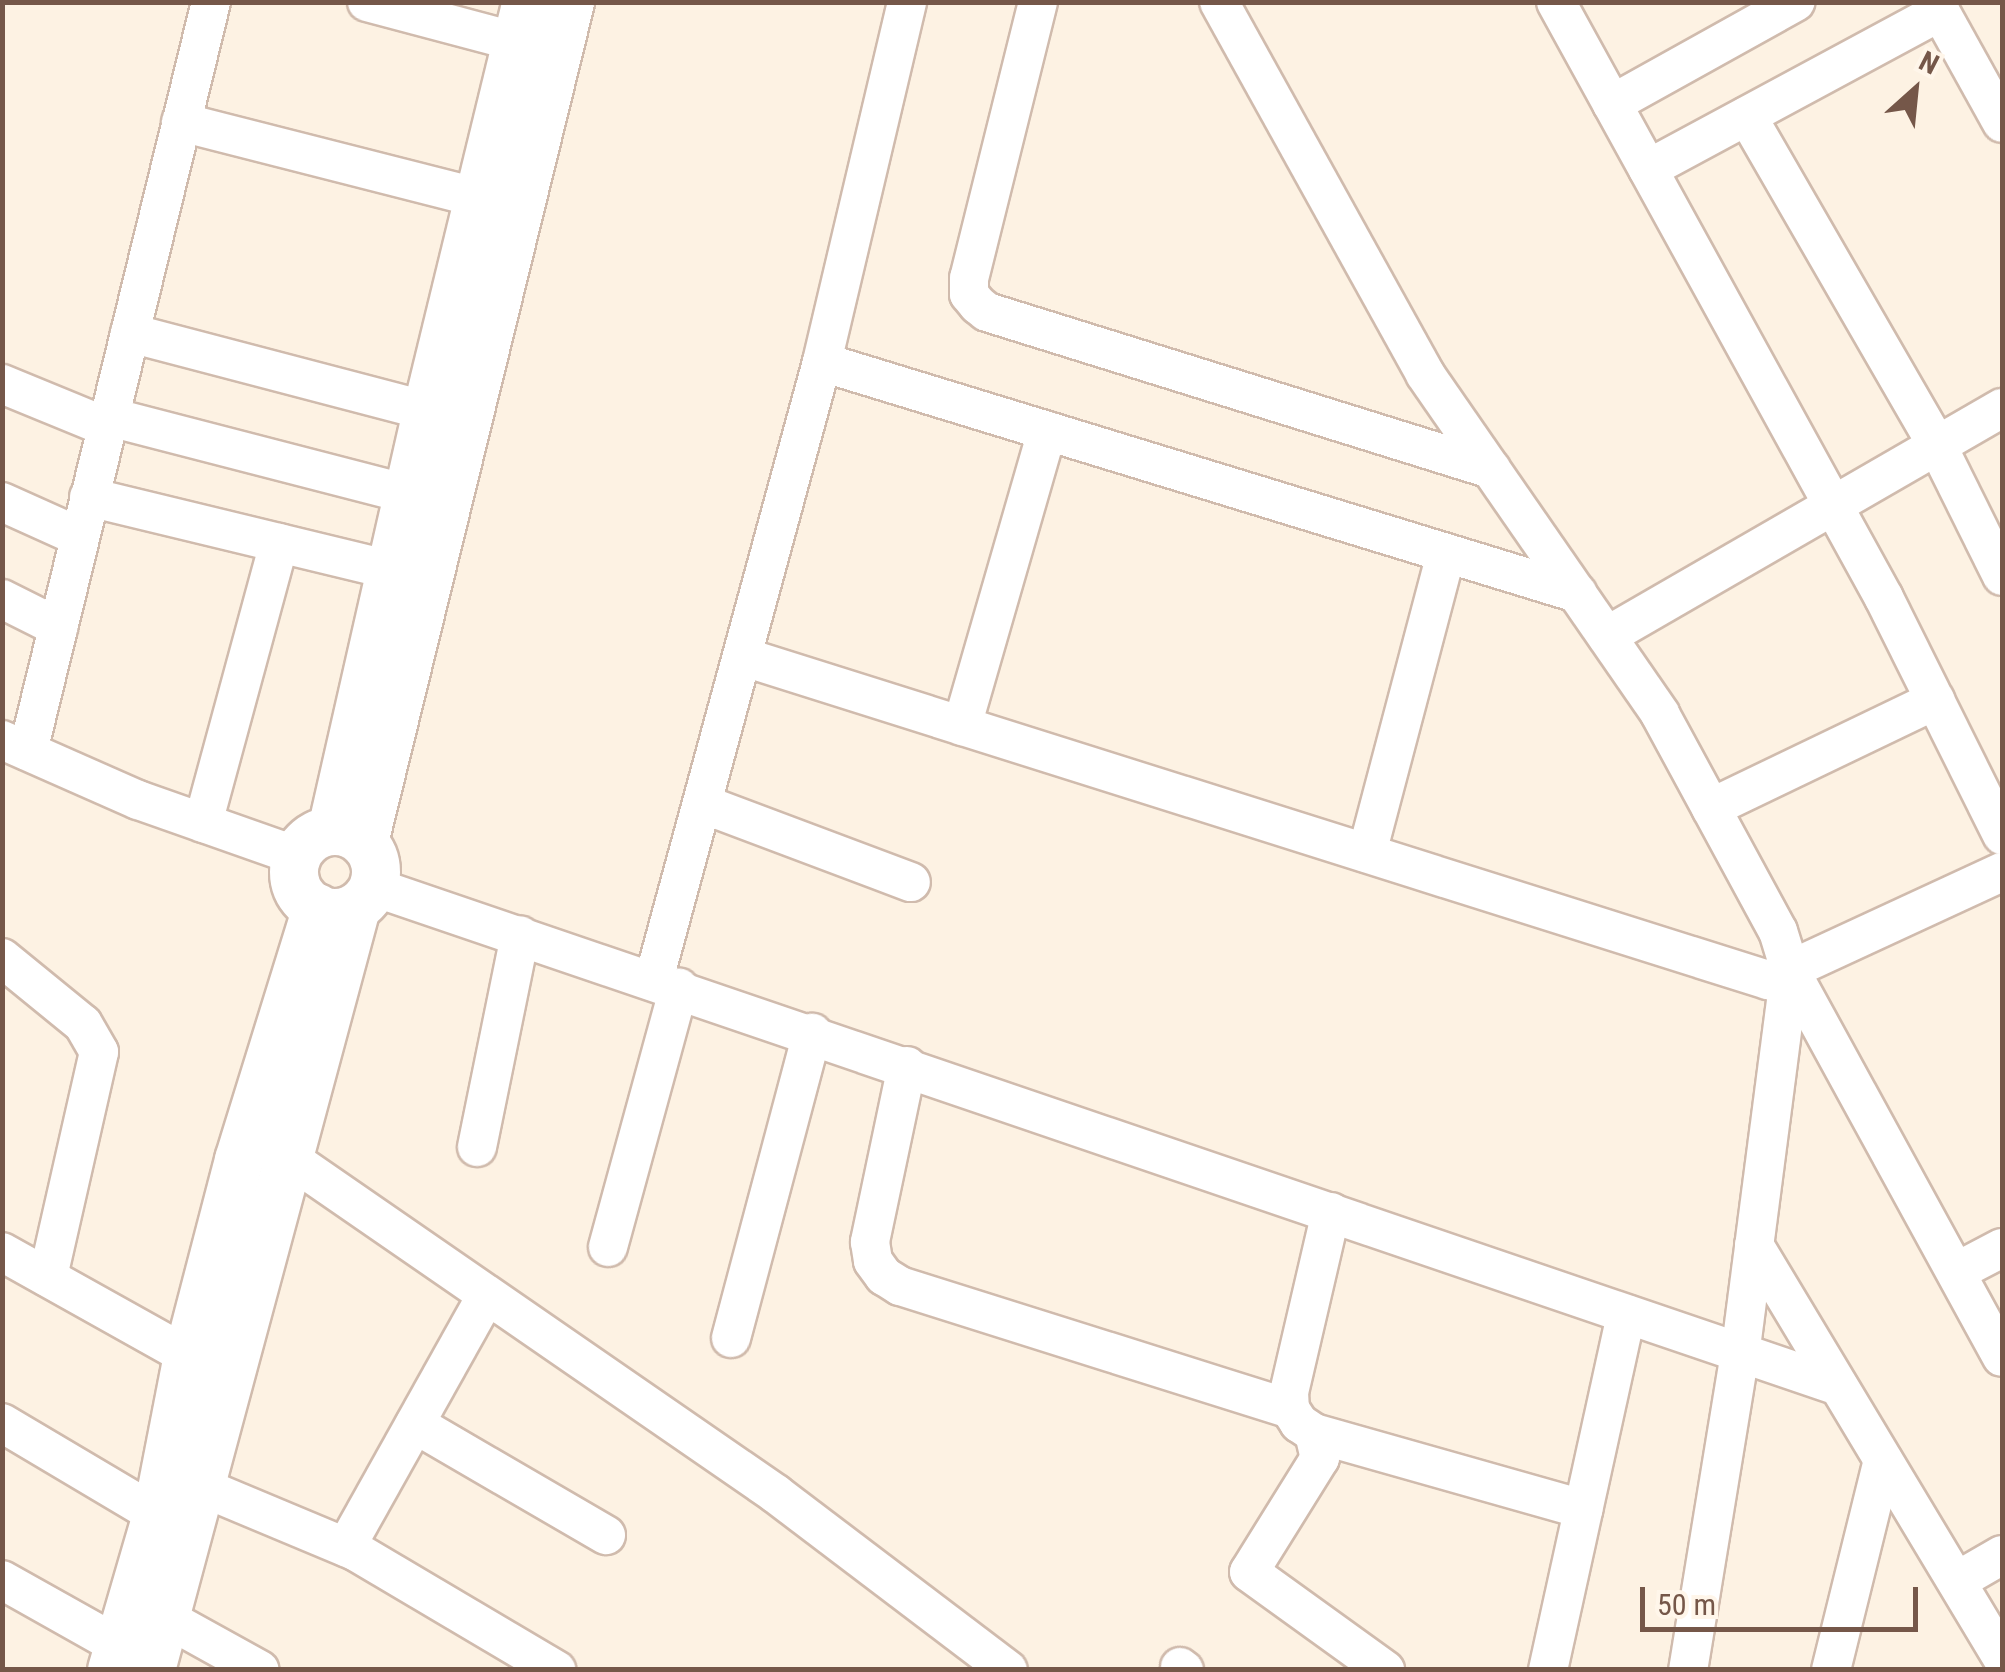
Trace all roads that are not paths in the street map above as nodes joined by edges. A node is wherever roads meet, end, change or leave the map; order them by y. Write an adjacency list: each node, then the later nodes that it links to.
1 (211, 2): 13 (street)
2 (367, 2): 10 (street)
3 (570, 2): 47 (street)
4 (908, 2): 18 (street)
5 (1038, 2): 25 (street)
6 (1219, 2): 25 (street)
7 (1556, 2): 11 (street)
8 (1795, 2): 11 (street)
9 (1938, 7): 12 (street); 14 (street)
10 (522, 22): 16 (street)
11 (1612, 104): 15 (street)
12 (1747, 116): 15 (street); 24 (street)
13 (181, 122): 16 (street); 17 (street)
14 (2002, 122)
15 (1648, 169): 29 (street)
16 (479, 198): 21 (street)
17 (130, 333): 21 (street); 22 (street)
18 (822, 362): 23 (street); 39 (street)
19 (2, 384): 22 (street)
20 (2002, 408): 24 (street)
21 (426, 411): 26 (street)
22 (108, 422): 26 (street); 27 (street)
23 (1047, 431): 32 (street); 41 (street)
24 (1937, 445): 29 (street); 34 (street)
25 (1491, 469): 35 (street)
26 (408, 494): 33 (street)
27 (90, 497): 30 (street); 31 (street)
28 (2, 502): 30 (street)
29 (1833, 506): 38 (street); 40 (street)
30 (80, 538): 37 (street)
31 (279, 542): 33 (street); 45 (street)
32 (1446, 553): 35 (street); 48 (street)
33 (391, 570): 47 (street)
34 (2002, 576)
35 (1576, 593): 38 (street)
36 (2, 599): 37 (street)
37 (58, 626): 42 (street)
38 (1606, 636): 44 (street)
39 (744, 657): 41 (street); 43 (street)
40 (1935, 700): 44 (street); 46 (street)
41 (962, 726): 48 (street)
42 (12, 751): 45 (street)
43 (703, 804): 49 (street); 55 (street)
44 (1711, 808): 54 (street)
45 (203, 822): 47 (street)
46 (2002, 835)
47 (331, 843): 51 (street); 51 (street)
48 (1367, 853): 54 (street)
49 (912, 882)
50 (1997, 887): 54 (street)
51 (349, 901): 52 (street); 58 (street); 60 (street)
52 (520, 935): 55 (street); 59 (street)
53 (2, 958): 67 (street)
54 (1790, 970): 62 (street); 66 (street)
55 (666, 983): 56 (street); 63 (street)
56 (812, 1034): 57 (street); 70 (street)
57 (907, 1066): 61 (street); 75 (street)
58 (246, 1138): 60 (street); 72 (street)
59 (477, 1148)
60 (289, 1158): 68 (street); 79 (street)
61 (1331, 1212): 69 (street); 75 (street)
62 (1754, 1245): 71 (street); 74 (street)
63 (608, 1247)
64 (2002, 1248): 66 (street)
65 (2, 1252): 67 (street)
66 (1956, 1272): 73 (street)
67 (48, 1277): 72 (street)
68 (486, 1297): 77 (street); 93 (street)
69 (1626, 1314): 71 (street); 80 (street)
70 (731, 1338)
71 (1740, 1352): 74 (street); 96 (street)
72 (188, 1356): 79 (street)
73 (2002, 1357)
74 (1838, 1386): 78 (street)
75 (1302, 1421): 80 (street); 94 (street)
76 (2, 1423): 79 (street)
77 (415, 1424): 81 (street); 82 (street)
78 (1883, 1460): 85 (street); 89 (street)
79 (175, 1491): 82 (street); 86 (street); 90 (street)
80 (1583, 1509): 95 (street)
81 (606, 1535)
82 (346, 1548): 87 (street)
83 (2002, 1555): 85 (street)
84 (2, 1580): 90 (street)
85 (1957, 1582): 88 (street)
86 (166, 1618): 90 (street); 91 (street)
87 (502, 1656): 92 (street)
88 (2002, 1657)
89 (1842, 1660)
90 (127, 1662)
91 (260, 1670)
92 (556, 1670)
93 (1008, 1670)
94 (1384, 1670)
95 (1548, 1670)
96 (1688, 1670)

